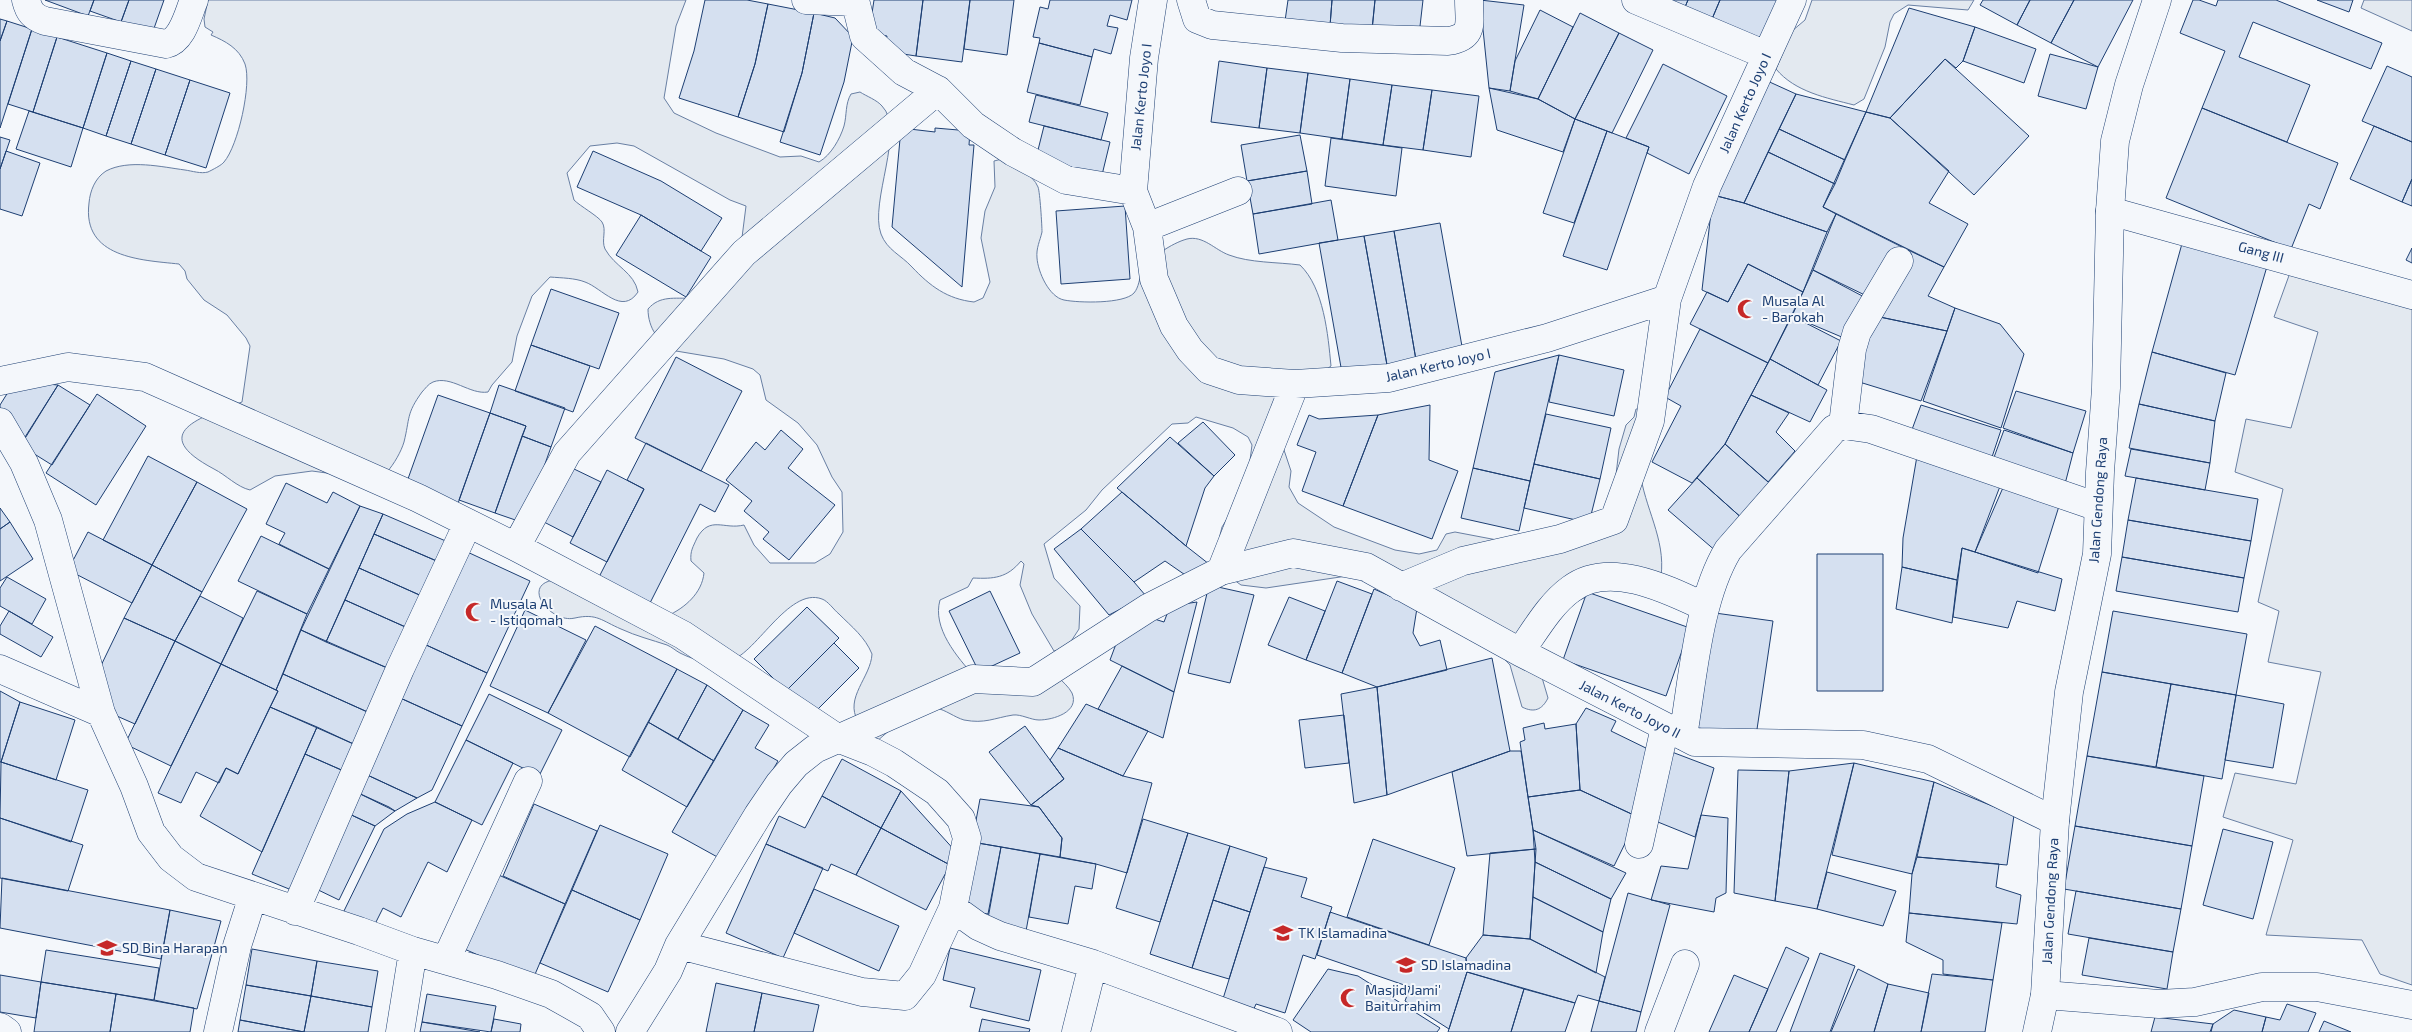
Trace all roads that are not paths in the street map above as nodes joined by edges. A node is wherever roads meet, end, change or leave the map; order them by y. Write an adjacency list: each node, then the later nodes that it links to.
1 (26, 0): 2 (street)
2 (194, 0)
3 (806, 0): 10 (street)
4 (1153, 0): 13 (street, Jalan Kerto Joyo I)
5 (1191, 0): 6 (street)
6 (1469, 0)
7 (1636, 0): 11 (street)
8 (1792, 0): 11 (street, Jalan Kerto Joyo I)
9 (2157, 0): 15 (street, Jalan Gendong Raya)
10 (855, 1): 12 (street)
11 (1766, 55): 19 (street, Jalan Kerto Joyo I)
12 (938, 90): 13 (street); 26 (street)
13 (1133, 191): 16 (street, Jalan Kerto Joyo I)
14 (1238, 191): 16 (street)
15 (2110, 211): 18 (street, Gang III); 24 (street, Jalan Gendong Raya)
16 (1147, 227): 21 (street, Jalan Kerto Joyo I)
17 (1899, 261): 23 (street)
18 (2412, 295)
19 (1667, 299): 21 (street, Jalan Kerto Joyo I); 28 (street)
20 (0, 381): 25 (street)
21 (1295, 384): 27 (street)
22 (0, 422): 32 (street)
23 (1843, 425): 24 (street); 29 (street)
24 (2098, 507): 36 (street, Jalan Gendong Raya)
25 (468, 523): 26 (street); 40 (street)
26 (516, 547): 34 (street)
27 (1221, 571): 28 (street, Jalan Kerto Joyo II); 34 (street, Jalan Kerto Joyo II)
28 (1400, 587): 30 (street, Jalan Kerto Joyo II)
29 (1705, 607): 30 (street); 33 (street)
30 (1520, 652): 33 (street, Jalan Kerto Joyo II)
31 (0, 669): 32 (street)
32 (101, 712): 38 (street)
33 (1674, 731): 36 (street, Jalan Kerto Joyo II); 37 (street)
34 (837, 738): 39 (street); 41 (street, Jalan Kerto Joyo II)
35 (528, 781): 43 (street)
36 (2055, 821): 46 (street, Jalan Gendong Raya)
37 (1639, 844)
38 (253, 896): 40 (street); 50 (street)
39 (953, 908): 41 (street); 44 (street)
40 (295, 911): 42 (street)
41 (679, 945): 53 (street, Jalan Kerto Joyo II)
42 (413, 951): 43 (street); 51 (street)
43 (446, 960): 52 (street)
44 (1093, 964): 54 (street); 55 (street)
45 (1685, 964): 56 (street)
46 (2044, 995): 47 (street); 57 (street, Jalan Gendong Raya)
47 (2412, 1005)
48 (0, 1027): 49 (street)
49 (7, 1032)
50 (218, 1032)
51 (400, 1032)
52 (601, 1032)
53 (630, 1032)
54 (1076, 1032)
55 (1278, 1032)
56 (1659, 1032)
57 (2037, 1032)

